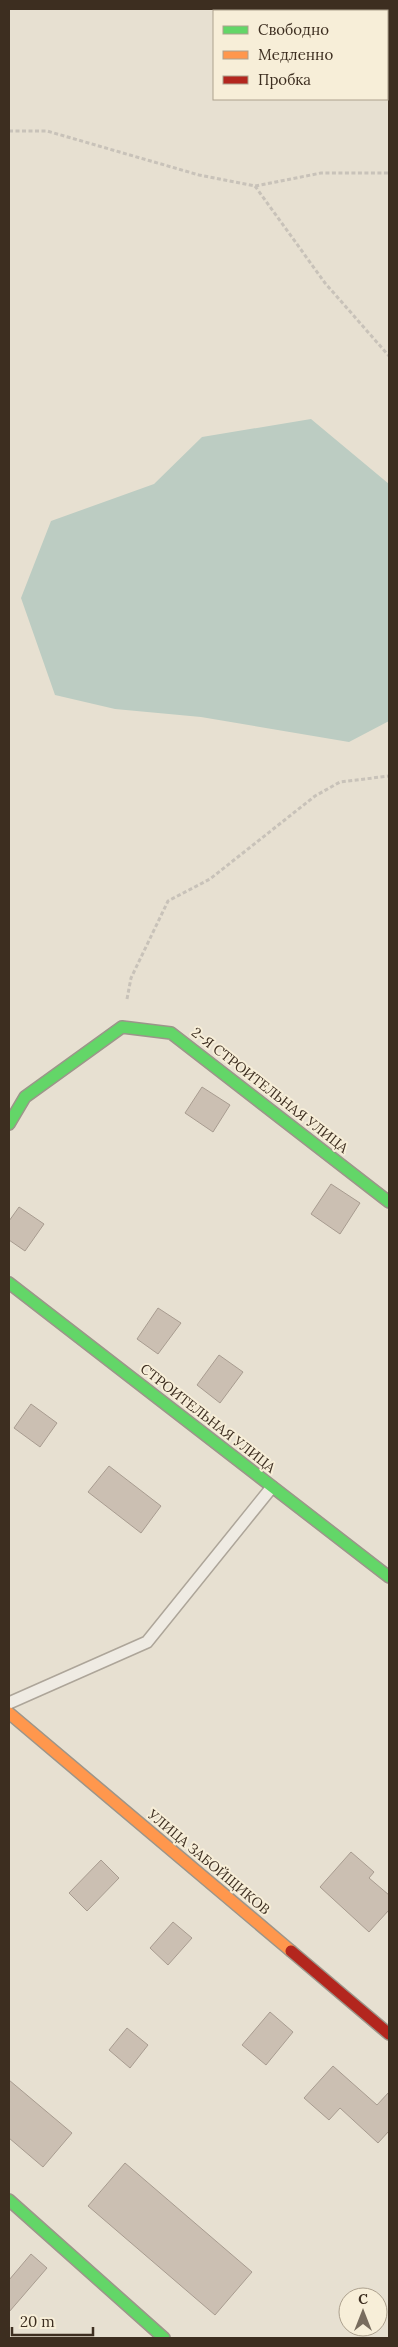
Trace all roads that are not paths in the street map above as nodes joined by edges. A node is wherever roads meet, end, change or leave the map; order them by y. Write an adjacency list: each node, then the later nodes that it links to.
1 (9, 1124): 2 (street, 2-Я СТРОИТЕЛЬНАЯ УЛИЦА)
2 (389, 1202)
3 (9, 1283): 4 (street, СТРОИТЕЛЬНАЯ УЛИЦА)
4 (272, 1486): 5 (street, СТРОИТЕЛЬНАЯ УЛИЦА); 6 (lane)
5 (389, 1577)
6 (9, 1703)
7 (9, 1713): 8 (street, УЛИЦА ЗАБОЙЩИКОВ)
8 (389, 2034)
9 (9, 2200): 10 (street)
10 (164, 2338)

